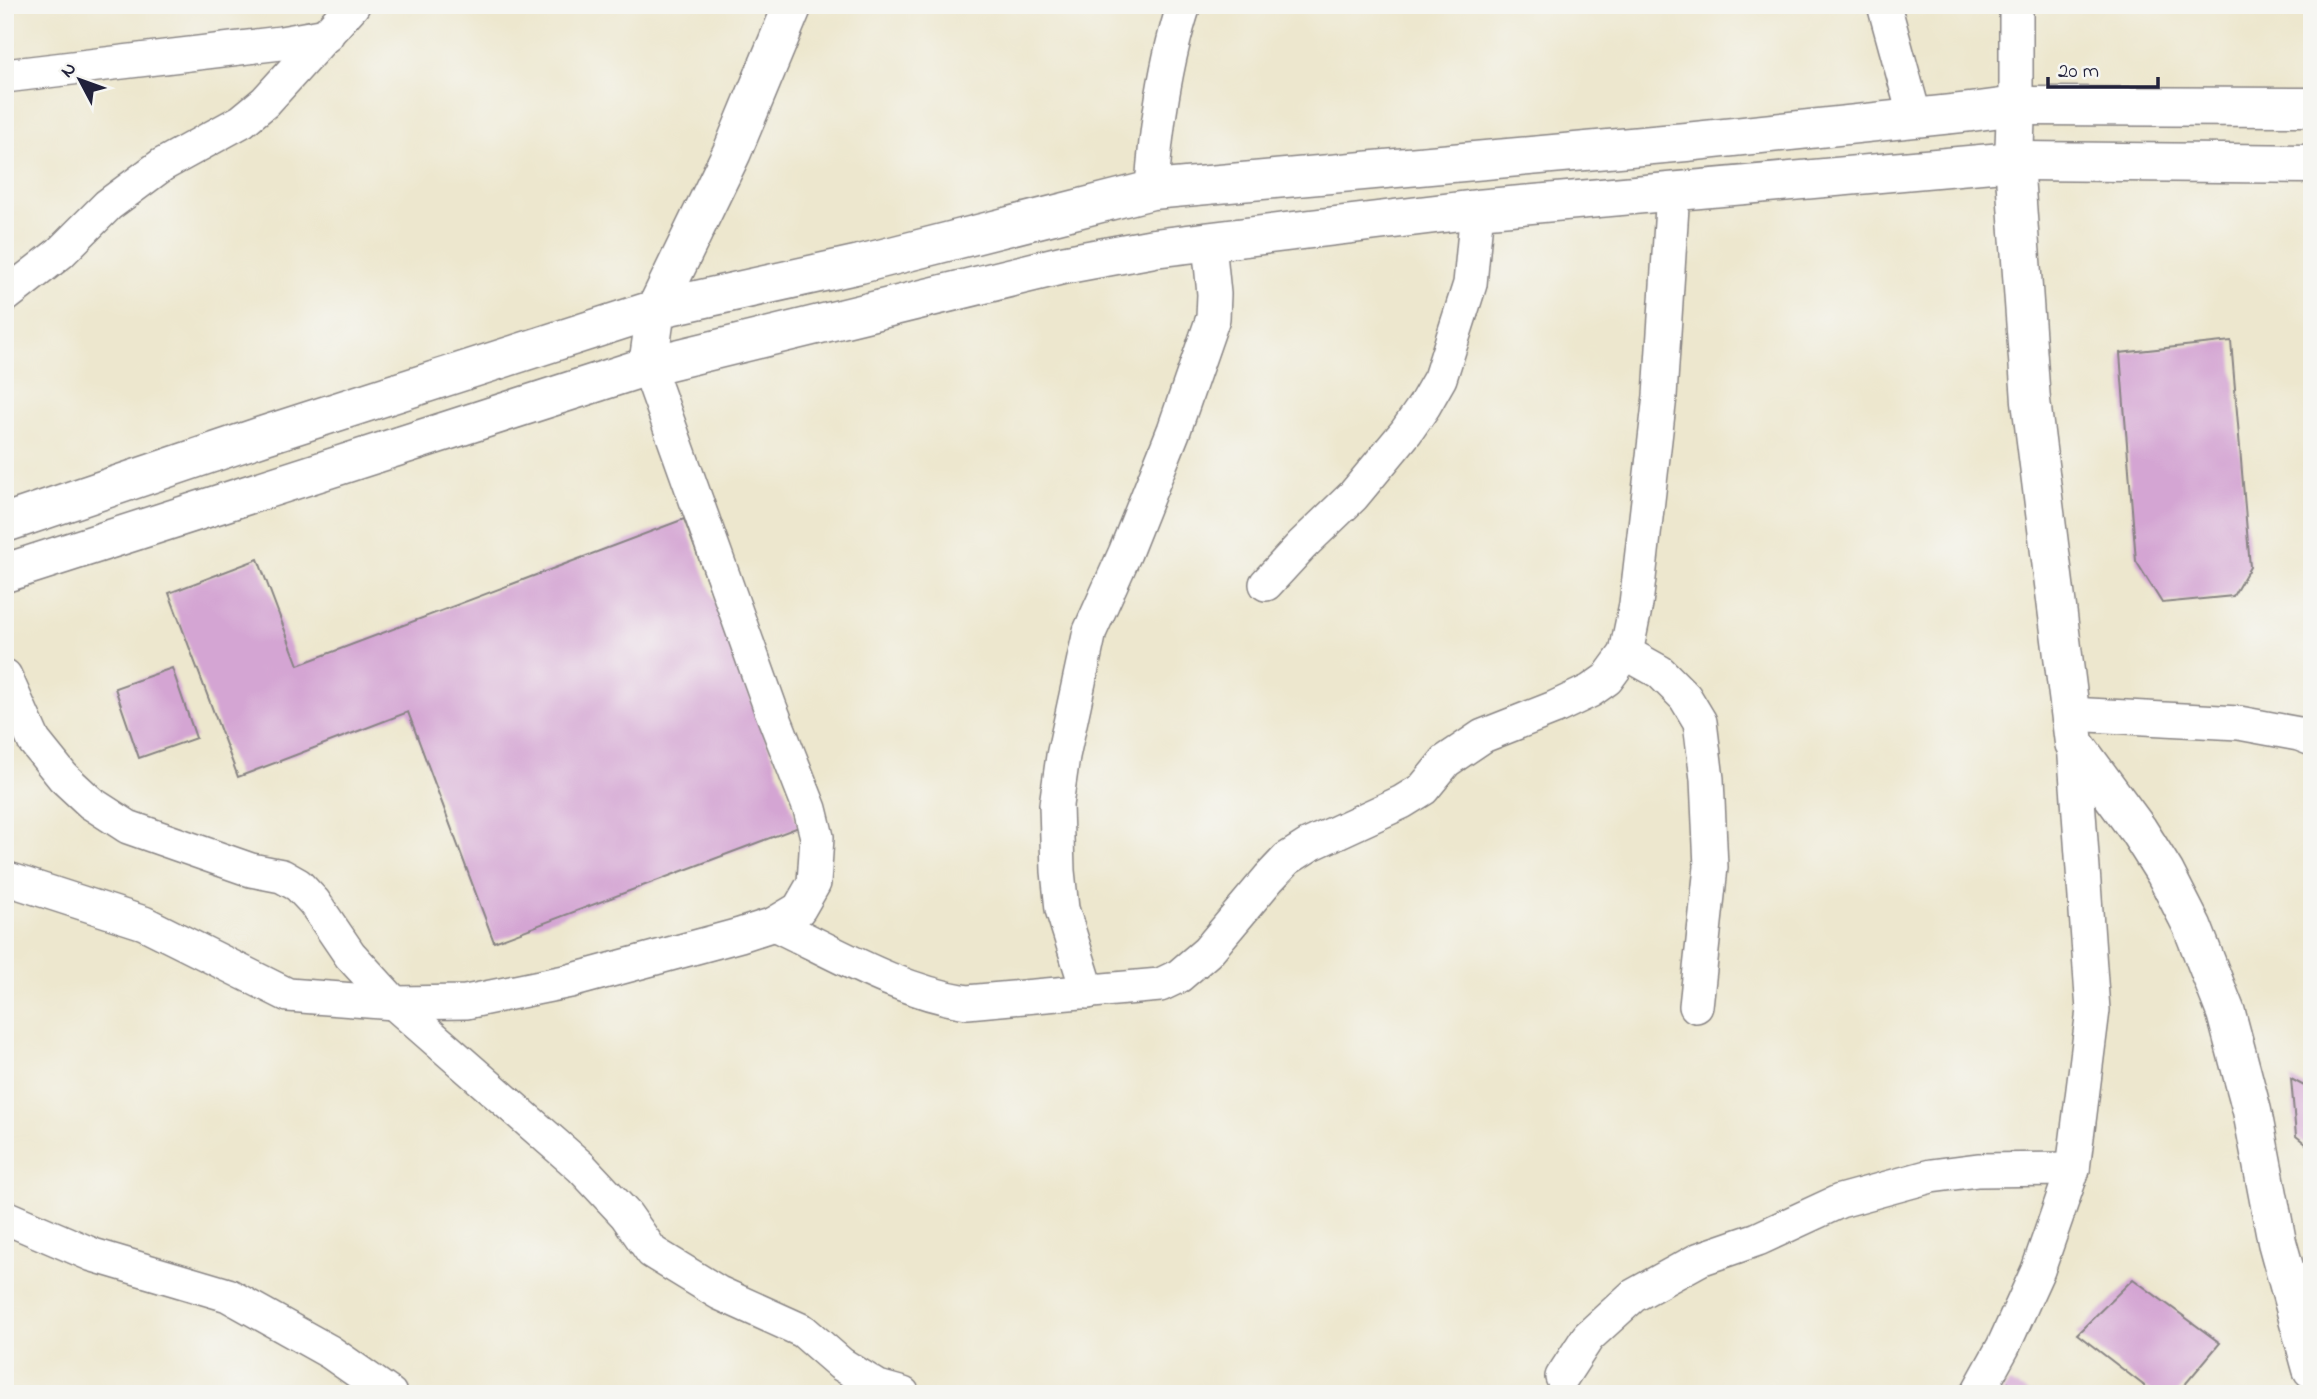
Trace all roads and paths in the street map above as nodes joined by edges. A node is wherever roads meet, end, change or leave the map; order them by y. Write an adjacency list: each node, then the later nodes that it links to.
1 (353, 5): 6 (street)
2 (793, 5): 18 (main road)
3 (1184, 5): 13 (street)
4 (1884, 5): 10 (street)
5 (2016, 5): 8 (street)
6 (327, 35): 7 (street); 17 (street)
7 (5, 76)
8 (2015, 106): 9 (main road); 10 (main road); 11 (main road)
9 (2312, 107)
10 (1915, 118): 13 (main road)
11 (2014, 162): 12 (main road); 14 (main road); 25 (main road)
12 (2312, 164)
13 (1152, 190): 18 (main road)
14 (1673, 191): 15 (main road); 23 (street)
15 (1477, 209): 16 (main road); 22 (street)
16 (1209, 243): 19 (main road); 29 (street)
17 (5, 296)
18 (656, 309): 19 (main road); 20 (main road)
19 (648, 366): 21 (main road); 28 (street)
20 (5, 523)
21 (5, 573)
22 (1266, 584)
23 (1626, 653): 29 (street); 31 (street)
24 (5, 676): 30 (street)
25 (2072, 729): 26 (street); 32 (street); 34 (main road)
26 (2312, 739)
27 (5, 878): 30 (street)
28 (774, 924): 29 (street); 30 (street)
29 (1088, 992)
30 (394, 1003): 37 (street)
31 (1696, 1006)
32 (2073, 1169): 35 (street); 38 (street)
33 (5, 1217): 36 (street)
34 (2312, 1369)
35 (1562, 1377)
36 (390, 1394)
37 (903, 1394)
38 (1977, 1394)

